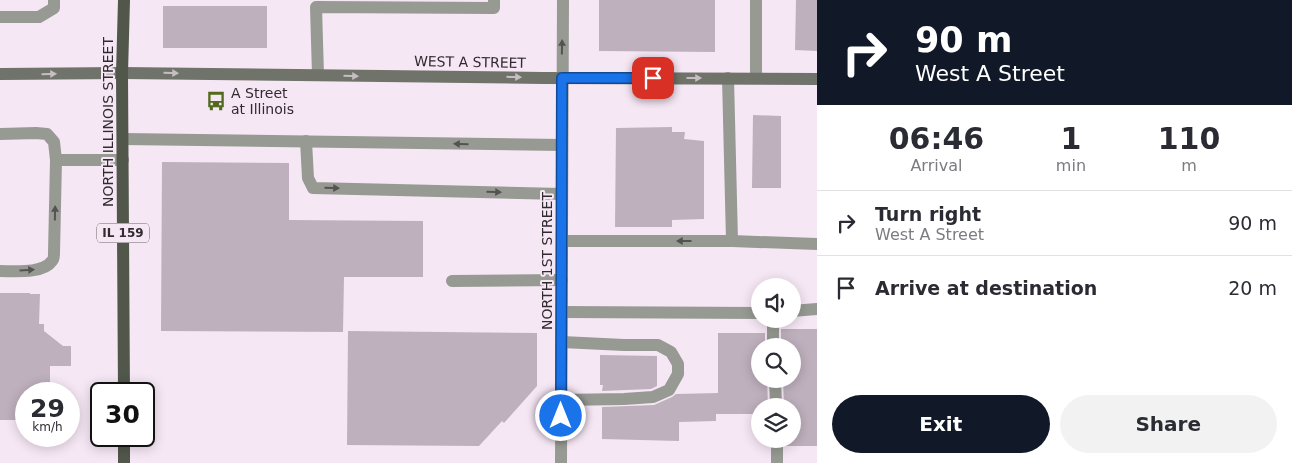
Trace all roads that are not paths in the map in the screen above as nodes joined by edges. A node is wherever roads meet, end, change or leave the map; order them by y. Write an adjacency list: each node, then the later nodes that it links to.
1 (54, 0): 6 (street)
2 (124, 0): 7 (main road, NORTH ILLINOIS STREET / IL 159)
3 (494, 0): 9 (street)
4 (563, 0): 10 (street, NORTH 1ST STREET, one-way to 4)
5 (756, 0): 12 (street)
6 (0, 17)
7 (122, 73): 8 (main road, WEST A STREET, one-way to 7); 9 (main road, WEST A STREET, one-way to 9); 15 (main road, NORTH ILLINOIS STREET / IL 159)
8 (0, 74)
9 (318, 75): 10 (main road, WEST A STREET, one-way to 10)
10 (562, 78): 11 (main road, WEST A STREET, one-way to 11); 17 (street, NORTH 1ST STREET)
11 (728, 78): 12 (main road, WEST A STREET); 22 (street)
12 (756, 78): 13 (main road, WEST A STREET)
13 (817, 78)
14 (0, 134): 18 (street)
15 (123, 139): 16 (street); 19 (main road, NORTH ILLINOIS STREET / IL 159)
16 (306, 141): 17 (street, one-way to 16); 20 (street, one-way to 20)
17 (562, 145): 20 (street, NORTH 1ST STREET)
18 (56, 160): 19 (street); 24 (street, one-way to 18)
19 (123, 160): 32 (main road, NORTH ILLINOIS STREET / IL 159)
20 (562, 194): 21 (street, NORTH 1ST STREET)
21 (562, 240): 22 (street, one-way to 21); 25 (street, NORTH 1ST STREET)
22 (732, 241): 23 (street)
23 (817, 244)
24 (0, 271)
25 (562, 280): 26 (street); 29 (street, NORTH 1ST STREET)
26 (452, 281)
27 (817, 309): 28 (street)
28 (801, 310)
29 (562, 312): 30 (street); 31 (street, NORTH 1ST STREET)
30 (751, 313)
31 (562, 342): 33 (street, NORTH 1ST STREET); 33 (street)
32 (124, 382)
33 (561, 400): 37 (street, NORTH 1ST STREET)
34 (124, 447): 36 (main road)
35 (777, 448): 38 (street)
36 (124, 463)
37 (561, 463)
38 (778, 463)

